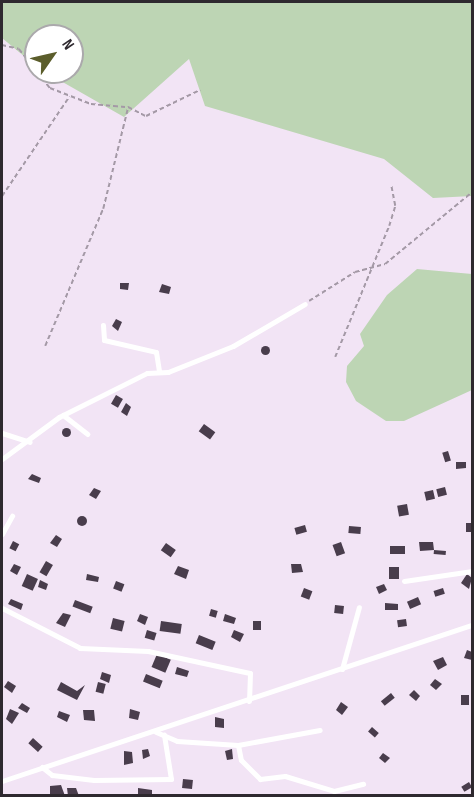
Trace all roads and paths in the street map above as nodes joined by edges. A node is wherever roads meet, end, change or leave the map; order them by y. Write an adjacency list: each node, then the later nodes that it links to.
1 (2, 45): 3 (path)
2 (200, 90): 4 (path)
3 (70, 97): 4 (path); 7 (path)
4 (128, 107): 11 (path)
5 (391, 185): 8 (path)
6 (472, 192): 8 (path)
7 (2, 196)
8 (371, 272): 9 (path); 12 (path)
9 (305, 304): 13 (street)
10 (103, 325): 13 (street)
11 (45, 346)
12 (334, 357)
13 (159, 372): 14 (street)
14 (63, 415): 16 (street); 17 (street)
15 (2, 434): 17 (street)
16 (87, 434)
17 (30, 442): 18 (street)
18 (2, 459)
19 (12, 516): 20 (street)
20 (2, 534)
21 (472, 571): 22 (street)
22 (404, 581)
23 (359, 607): 26 (street)
24 (2, 608): 27 (street)
25 (472, 625): 26 (street)
26 (342, 669): 27 (street)
27 (249, 701): 29 (street)
28 (320, 730): 31 (street)
29 (156, 732): 30 (street); 32 (street)
30 (164, 735): 31 (street); 32 (street)
31 (238, 745): 34 (street)
32 (42, 767): 33 (street)
33 (2, 781)
34 (363, 784)

